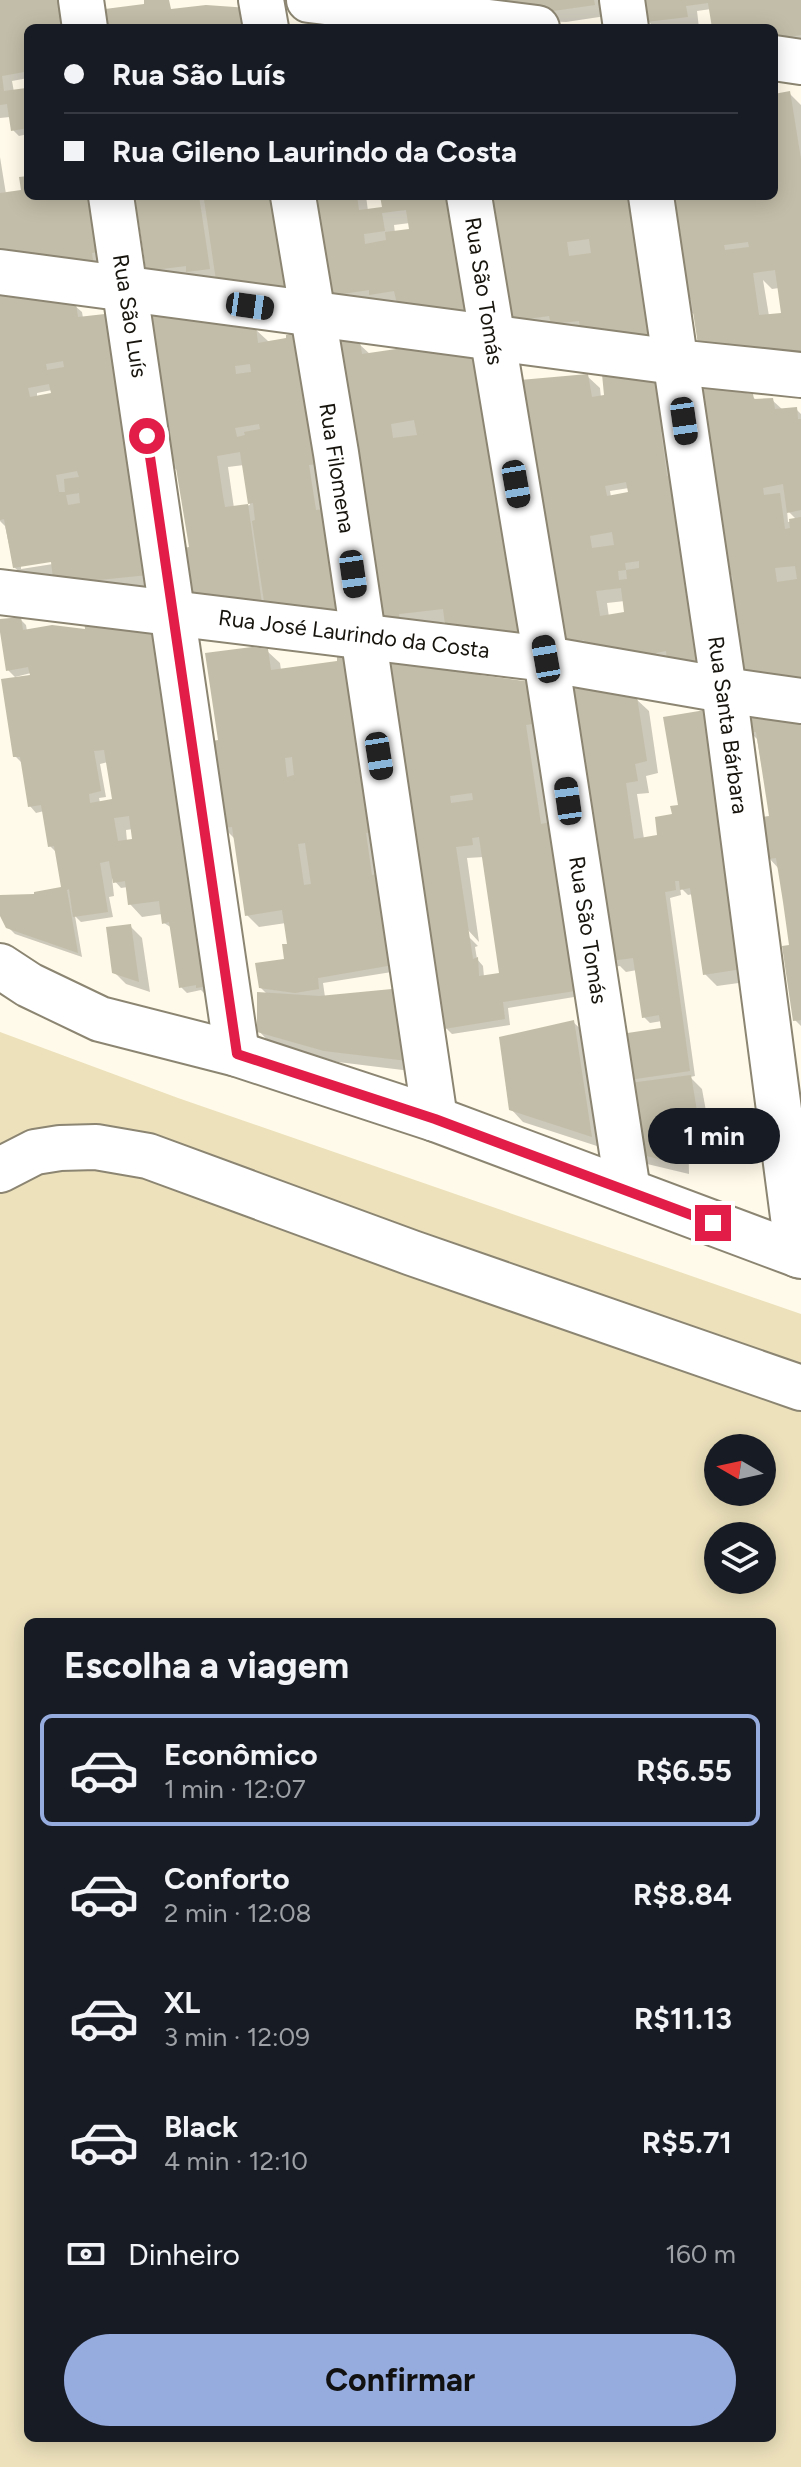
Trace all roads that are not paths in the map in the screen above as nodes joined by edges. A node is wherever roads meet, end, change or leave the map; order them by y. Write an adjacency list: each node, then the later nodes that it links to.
1 (81, 0): 6 (street)
2 (261, 0): 7 (street)
3 (309, 0): 5 (street)
4 (622, 0): 9 (street)
5 (440, 15): 8 (street)
6 (84, 24)
7 (265, 24)
8 (507, 24)
9 (625, 24)
10 (778, 59): 11 (street)
11 (801, 62)
12 (112, 200): 17 (street, Rua São Luís)
13 (294, 200): 18 (street, Rua Filomena)
14 (470, 200): 19 (street, Rua São Tomás)
15 (652, 200): 20 (street, Rua Santa Bárbara)
16 (0, 272): 17 (street)
17 (126, 289): 18 (street); 23 (street, Rua São Luís)
18 (312, 314): 19 (street); 24 (street, Rua Filomena)
19 (491, 338): 20 (street); 25 (street, Rua São Tomás)
20 (675, 362): 21 (street); 26 (street, Rua Santa Bárbara)
21 (801, 375)
22 (0, 592): 23 (street, Rua José Laurindo da Costa)
23 (174, 612): 24 (street, Rua José Laurindo da Costa); 29 (street, Rua São Luís)
24 (361, 634): 25 (street, Rua José Laurindo da Costa); 30 (street, Rua Filomena)
25 (546, 659): 26 (street, Rua José Laurindo da Costa); 32 (street, Rua São Tomás)
26 (724, 690): 27 (street, Rua José Laurindo da Costa); 33 (street, Rua Santa Bárbara)
27 (801, 701)
28 (0, 966): 29 (street)
29 (237, 1054): 30 (street)
30 (435, 1119): 32 (street)
31 (0, 1170): 34 (street)
32 (628, 1191): 33 (street)
33 (800, 1256)
34 (801, 1388)

